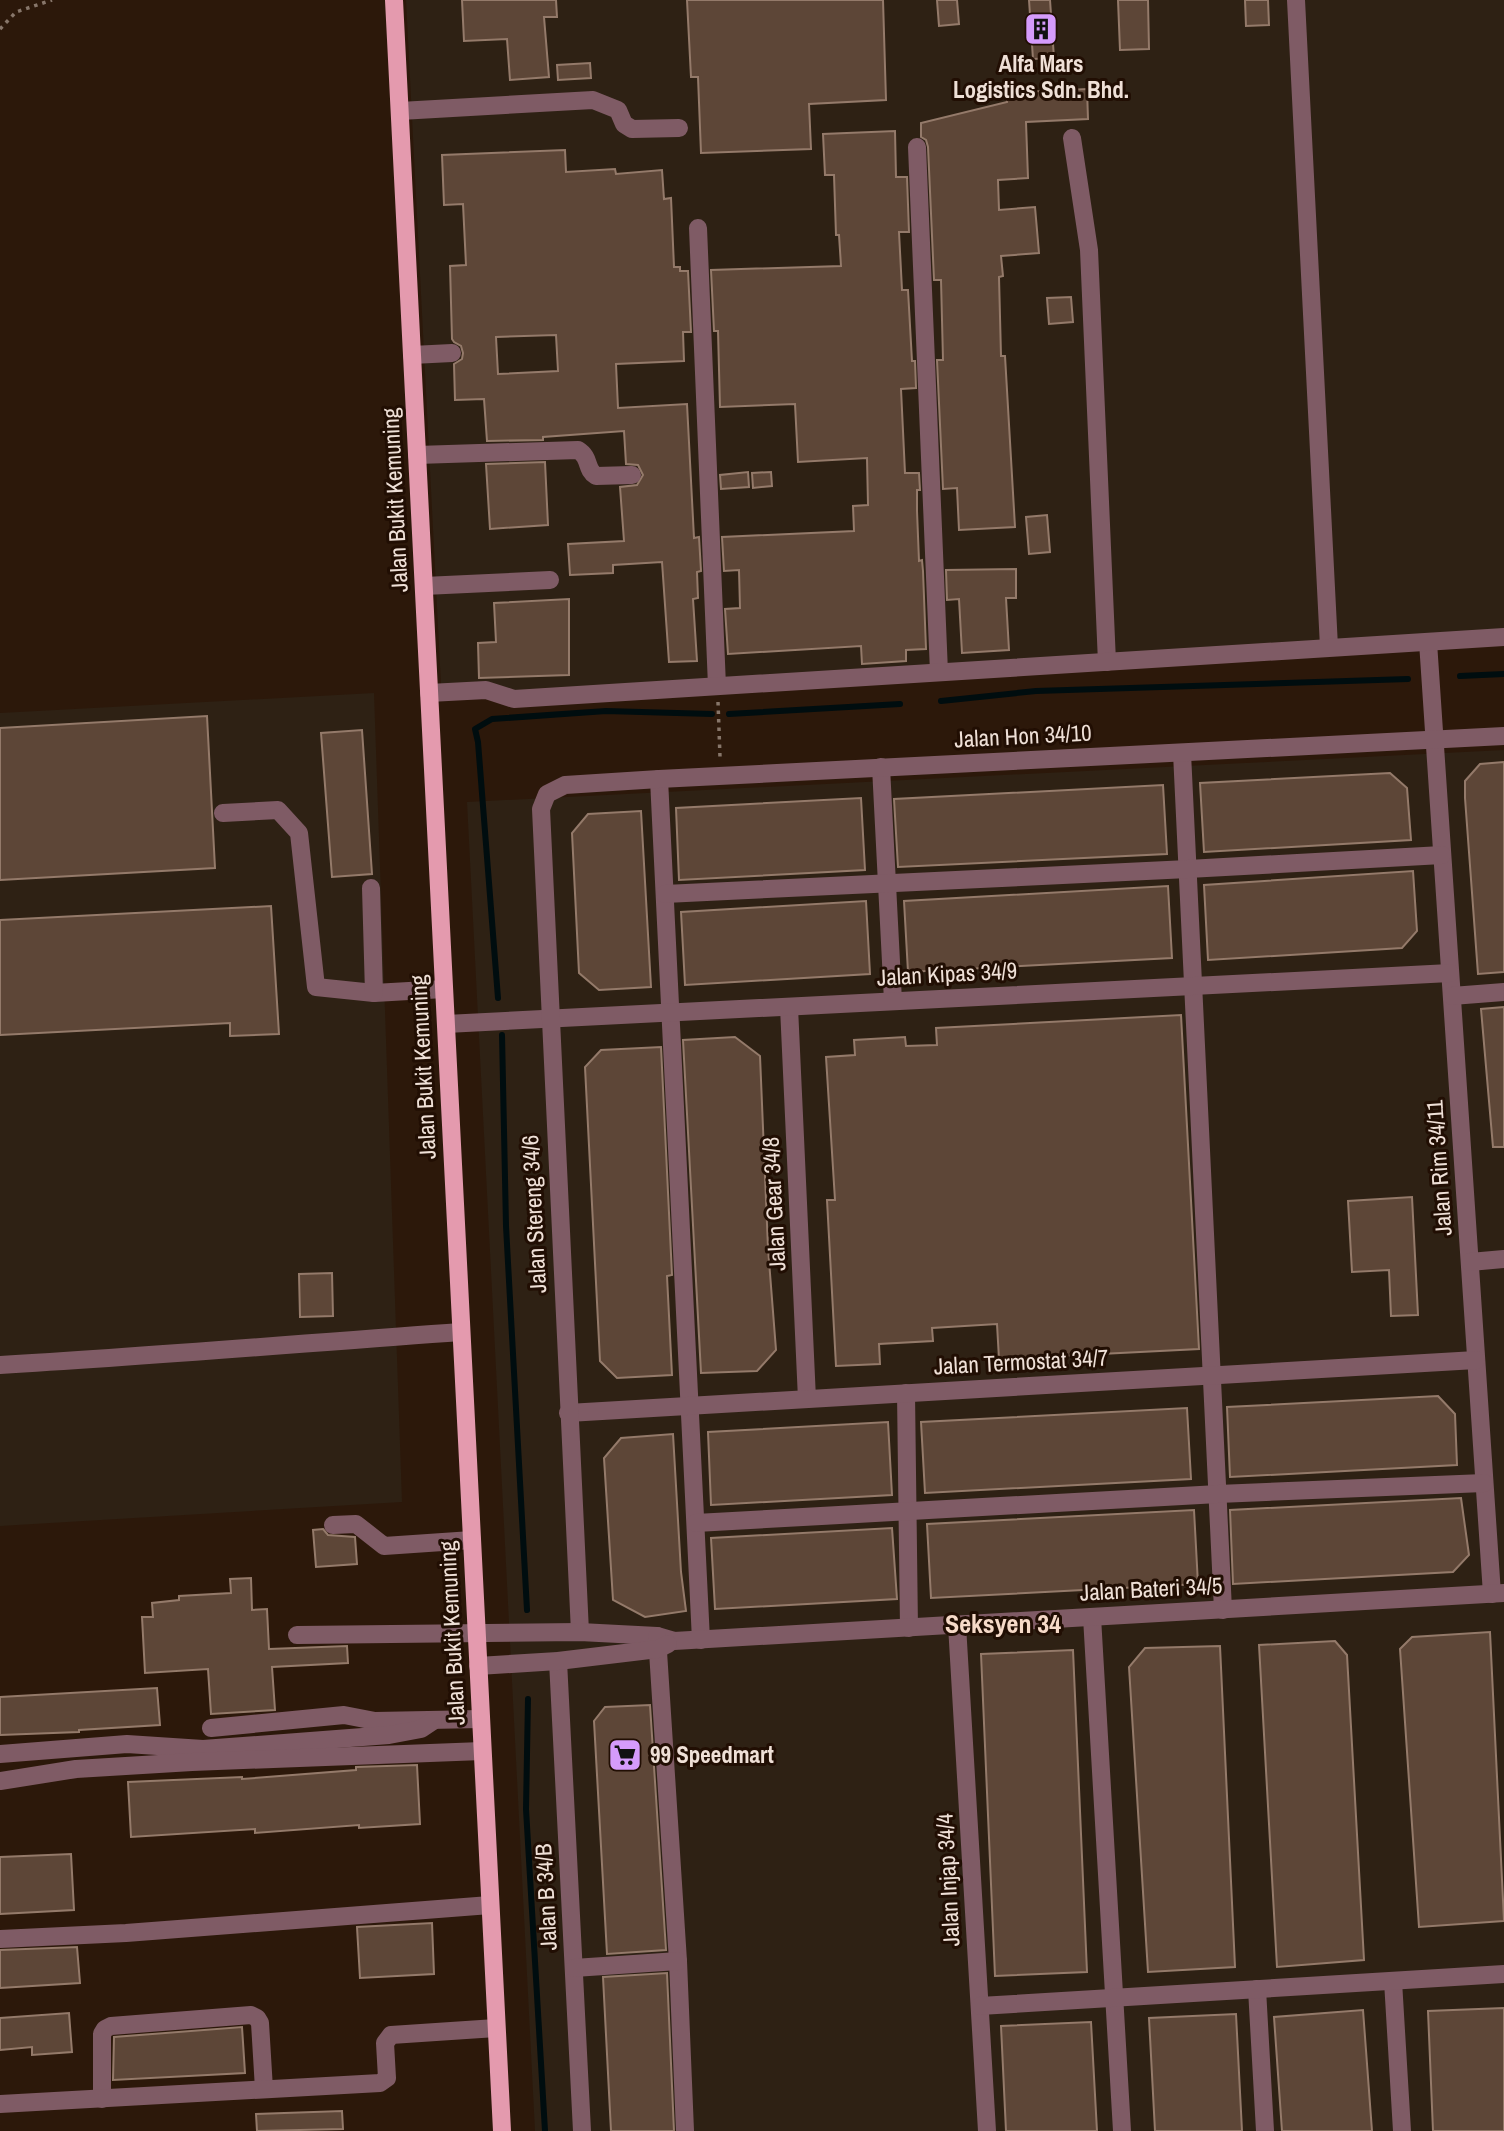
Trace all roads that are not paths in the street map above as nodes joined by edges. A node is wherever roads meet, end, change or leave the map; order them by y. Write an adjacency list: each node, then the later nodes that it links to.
1 (394, 0): 3 (main road, Jalan Bukit Kemuning)
2 (1296, 0): 16 (street)
3 (400, 111): 4 (street); 9 (main road, Jalan Bukit Kemuning)
4 (679, 128)
5 (1072, 138): 17 (street)
6 (917, 146): 18 (street)
7 (698, 228): 19 (street)
8 (452, 353): 9 (street)
9 (412, 355): 10 (main road, Jalan Bukit Kemuning)
10 (417, 455): 11 (street); 13 (main road, Jalan Bukit Kemuning)
11 (632, 475)
12 (550, 580): 13 (street)
13 (424, 586): 20 (main road, Jalan Bukit Kemuning)
14 (1504, 638): 15 (street)
15 (1427, 642): 16 (street); 22 (street, Jalan Rim 34/11)
16 (1329, 648): 17 (street)
17 (1107, 662): 18 (street)
18 (939, 673): 19 (street)
19 (717, 686): 20 (street)
20 (429, 693): 35 (main road, Jalan Bukit Kemuning)
21 (1504, 736): 22 (street, Jalan Hon 34/10)
22 (1434, 739): 23 (street, Jalan Hon 34/10); 28 (street, Jalan Rim 34/11)
23 (1182, 752): 24 (street, Jalan Hon 34/10); 29 (street)
24 (881, 767): 25 (street, Jalan Hon 34/10); 30 (street)
25 (659, 779): 26 (street, Jalan Hon 34/10); 32 (street)
26 (547, 794): 42 (street, Jalan Stereng 34/6)
27 (223, 813): 37 (street)
28 (1442, 855): 29 (street); 33 (street, Jalan Rim 34/11)
29 (1188, 869): 30 (street); 34 (street)
30 (887, 882): 32 (street); 39 (street)
31 (371, 888): 37 (street)
32 (665, 894): 41 (street)
33 (1450, 973): 34 (street, Jalan Kipas 34/9); 38 (street, Jalan Rim 34/11)
34 (1193, 986): 39 (street, Jalan Kipas 34/9); 49 (street)
35 (444, 989): 37 (street); 43 (main road, Jalan Bukit Kemuning)
36 (1504, 992): 38 (street)
37 (374, 993)
38 (1452, 996): 45 (street, Jalan Rim 34/11)
39 (893, 1001): 40 (street, Jalan Kipas 34/9)
40 (789, 1007): 41 (street, Jalan Kipas 34/9); 51 (street, Jalan Gear 34/8)
41 (670, 1012): 42 (street, Jalan Kipas 34/9); 52 (street)
42 (549, 1018): 43 (street, Jalan Kipas 34/9); 53 (street, Jalan Stereng 34/6)
43 (446, 1024): 46 (main road, Jalan Bukit Kemuning)
44 (1504, 1259): 45 (street)
45 (1470, 1262): 47 (street, Jalan Rim 34/11)
46 (461, 1332): 48 (street); 59 (main road, Jalan Bukit Kemuning)
47 (1476, 1360): 49 (street, Jalan Termostat 34/7); 54 (street, Jalan Rim 34/11)
48 (0, 1365)
49 (1212, 1376): 50 (street, Jalan Termostat 34/7); 55 (street)
50 (906, 1394): 51 (street, Jalan Termostat 34/7); 56 (street)
51 (807, 1399): 52 (street, Jalan Termostat 34/7)
52 (690, 1406): 53 (street, Jalan Termostat 34/7); 57 (street)
53 (568, 1413): 66 (street, Jalan Stereng 34/6)
54 (1485, 1483): 55 (street); 60 (street, Jalan Rim 34/11)
55 (1218, 1494): 56 (street); 61 (street)
56 (908, 1512): 57 (street); 64 (street)
57 (696, 1523): 68 (street)
58 (333, 1525): 59 (street)
59 (472, 1539): 65 (main road, Jalan Bukit Kemuning)
60 (1498, 1594): 61 (street, Jalan Bateri 34/5)
61 (1223, 1609): 62 (street, Jalan Bateri 34/5)
62 (1091, 1617): 63 (street, Jalan Bateri 34/5); 85 (street)
63 (957, 1625): 64 (street, Jalan Bateri 34/5); 86 (street, Jalan Injap 34/4)
64 (909, 1628): 68 (street, Jalan Bateri 34/5)
65 (476, 1632): 66 (street); 67 (street); 71 (main road, Jalan Bukit Kemuning)
66 (580, 1632): 69 (street)
67 (297, 1635)
68 (701, 1640): 69 (street, Jalan Bateri 34/5)
69 (663, 1642): 70 (street); 80 (street)
70 (558, 1661): 71 (street); 81 (street, Jalan B 34/B)
71 (478, 1666): 72 (main road, Jalan Bukit Kemuning)
72 (481, 1718): 73 (street); 75 (main road, Jalan Bukit Kemuning)
73 (433, 1721): 74 (street); 76 (street)
74 (211, 1728)
75 (482, 1751): 77 (street); 78 (main road, Jalan Bukit Kemuning)
76 (0, 1754)
77 (0, 1781)
78 (490, 1905): 79 (street); 87 (main road, Jalan Bukit Kemuning)
79 (0, 1939)
80 (678, 1961): 81 (street); 93 (street)
81 (574, 1968): 92 (street, Jalan B 34/B)
82 (1504, 1974): 83 (street)
83 (1393, 1981): 84 (street); 97 (street)
84 (1257, 1989): 85 (street); 96 (street)
85 (1114, 1998): 86 (street); 95 (street)
86 (980, 2006): 94 (street, Jalan Injap 34/4)
87 (496, 2028): 88 (street); 91 (main road, Jalan Bukit Kemuning)
88 (264, 2089): 89 (street); 89 (street)
89 (102, 2099): 90 (street)
90 (0, 2104)
91 (502, 2131)
92 (582, 2131)
93 (685, 2131)
94 (988, 2131)
95 (1122, 2131)
96 (1265, 2131)
97 (1402, 2131)

